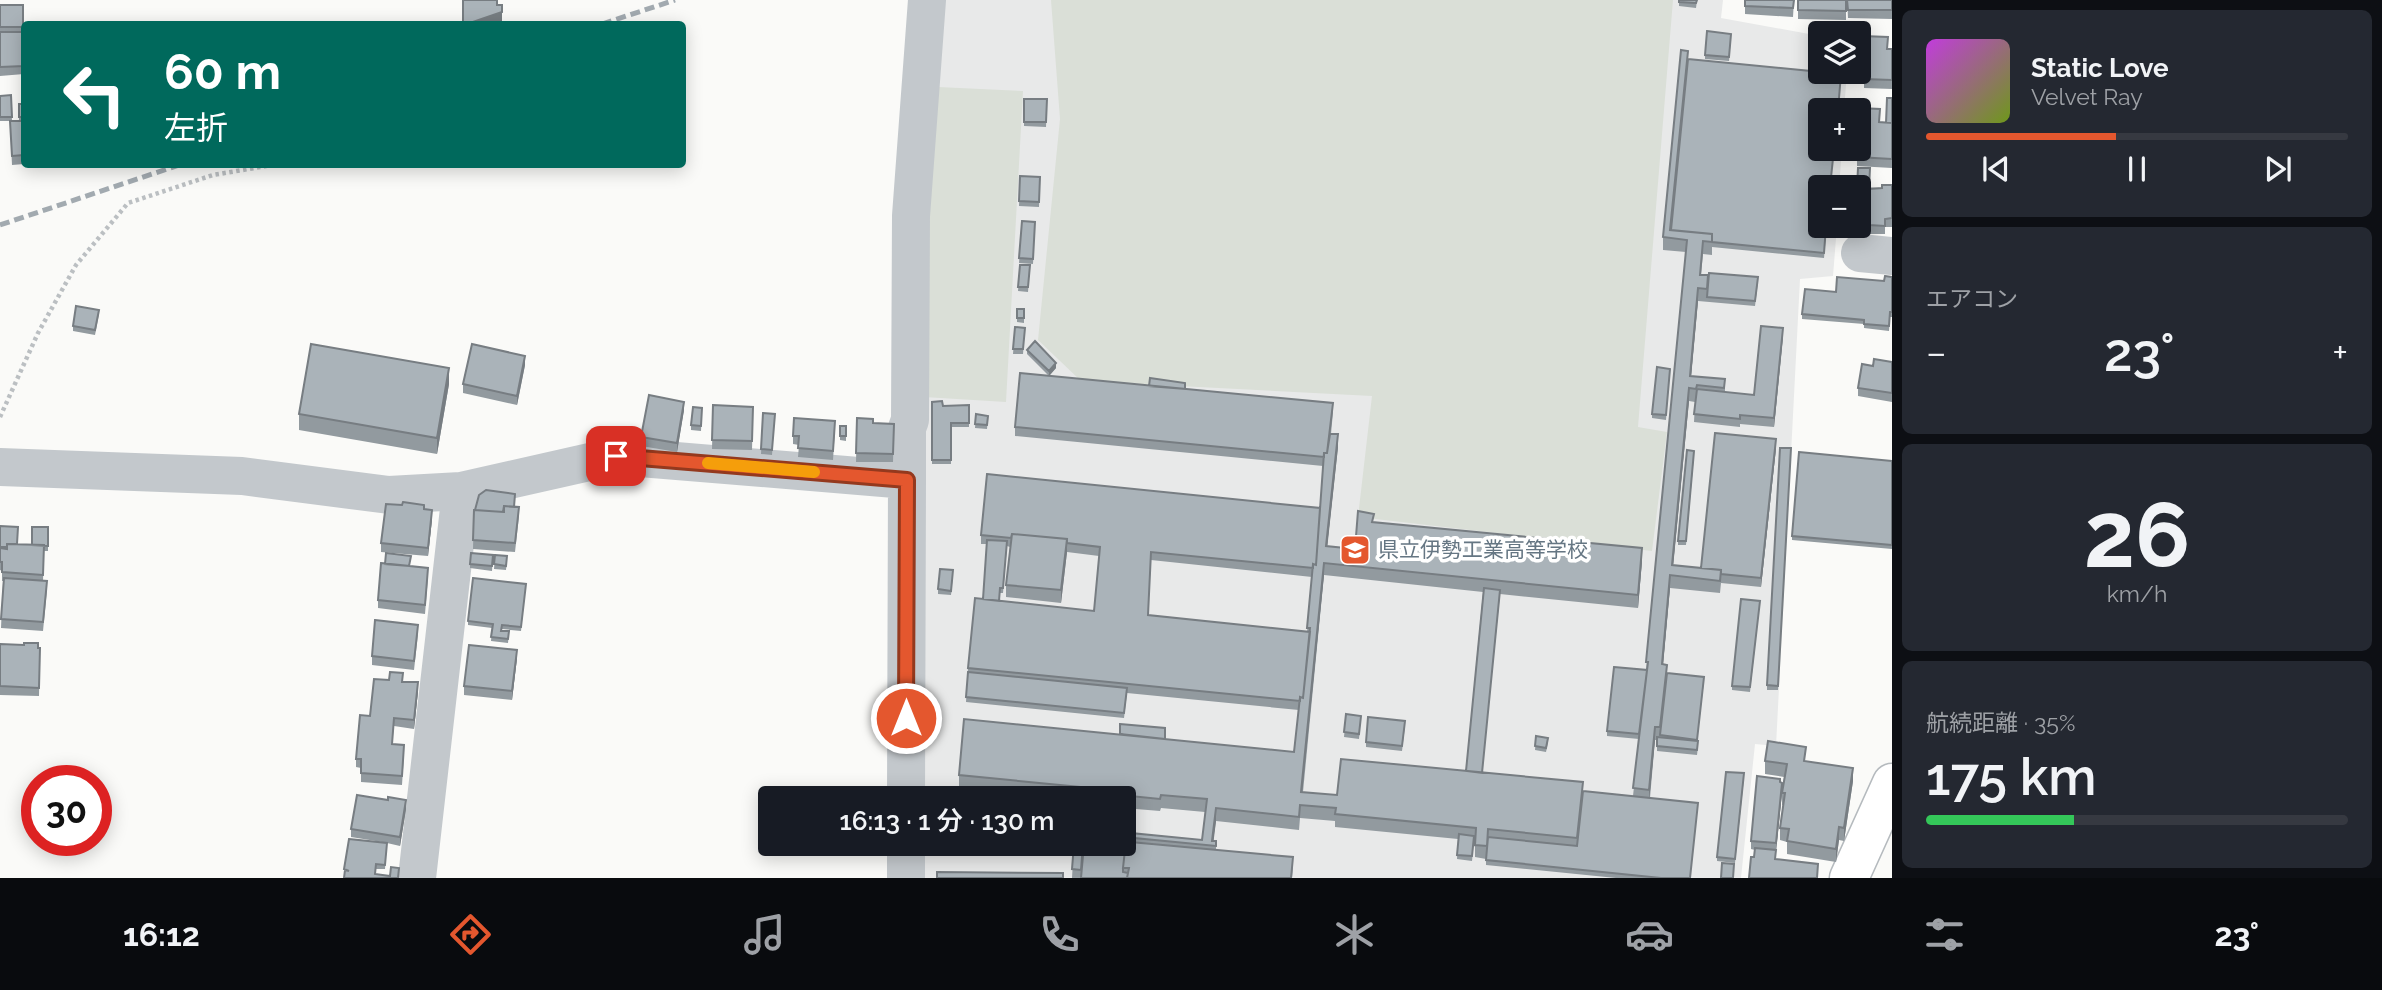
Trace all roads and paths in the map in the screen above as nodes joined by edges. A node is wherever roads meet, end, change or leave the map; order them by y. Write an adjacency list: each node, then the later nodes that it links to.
1 (927, 0): 5 (street)
2 (254, 168): 3 (path)
3 (0, 416)
4 (0, 467): 6 (street)
5 (907, 480): 6 (street); 8 (street)
6 (461, 491): 10 (street)
7 (1892, 783): 12 (main road)
8 (906, 786)
9 (906, 856): 11 (street)
10 (417, 878)
11 (906, 878)
12 (1849, 878)

